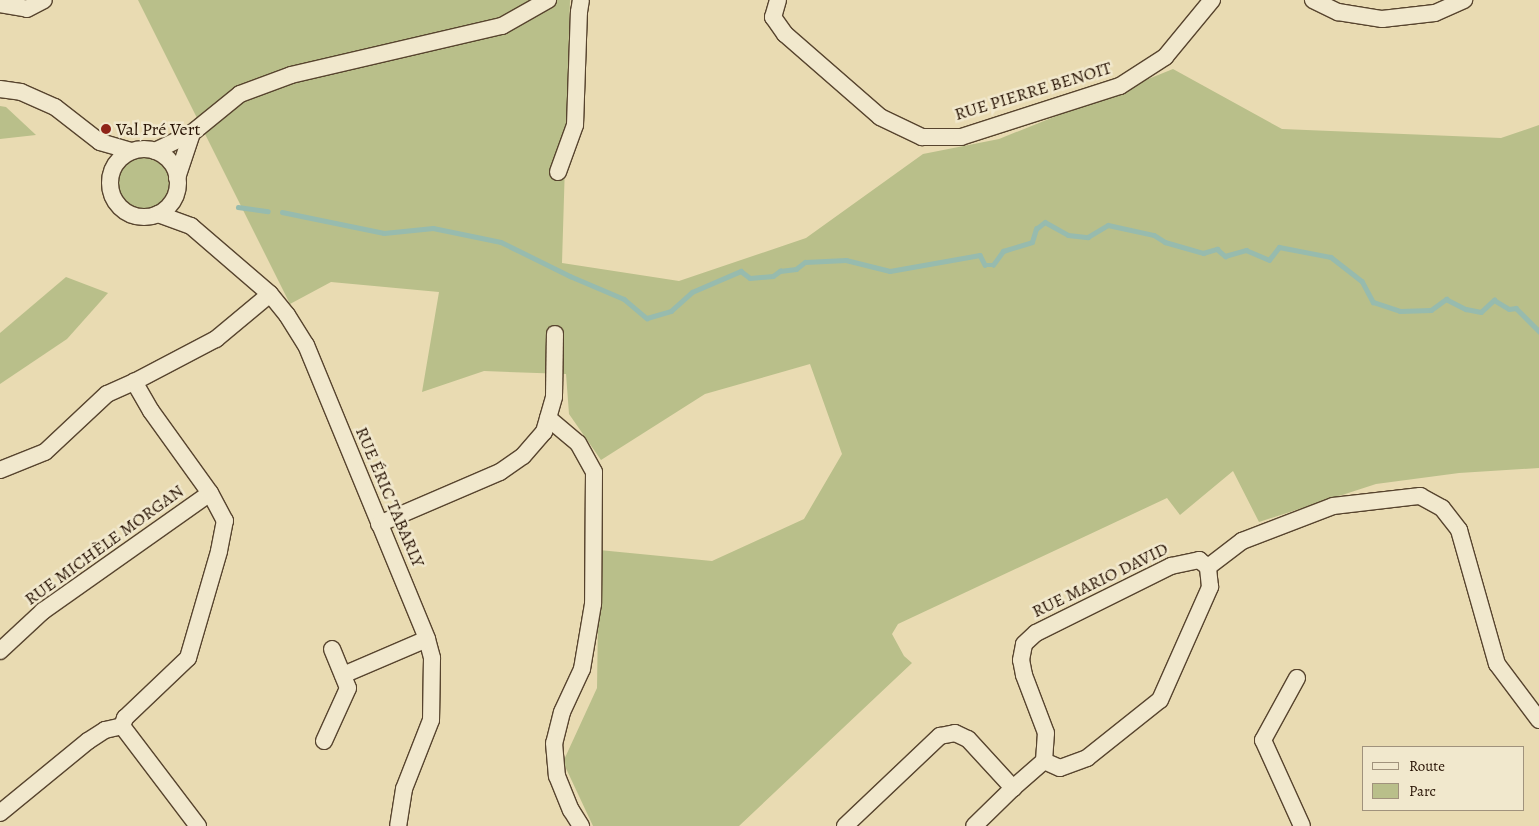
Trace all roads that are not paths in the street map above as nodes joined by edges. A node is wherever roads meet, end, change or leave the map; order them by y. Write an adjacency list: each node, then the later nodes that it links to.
1 (44, 0): 8 (street)
2 (548, 0): 10 (street)
3 (581, 0): 14 (street)
4 (778, 0): 5 (street, RUE PIERRE BENOIT)
5 (1212, 0)
6 (1313, 0): 7 (street)
7 (1464, 0)
8 (0, 4)
9 (0, 89): 11 (street)
10 (192, 133): 13 (street); 16 (street)
11 (100, 142): 12 (street); 15 (street)
12 (132, 151): 13 (street); 15 (street)
13 (155, 151): 16 (street)
14 (558, 172)
15 (110, 177): 17 (street)
16 (177, 186): 17 (street); 18 (street, RUE ÉRIC TABARLY)
17 (158, 214): 18 (street, RUE ÉRIC TABARLY)
18 (191, 226): 19 (street, RUE ÉRIC TABARLY)
19 (270, 294): 21 (street); 25 (street, RUE ÉRIC TABARLY)
20 (555, 334): 22 (street)
21 (134, 382): 23 (street); 24 (street)
22 (548, 418): 25 (street); 40 (street)
23 (0, 470)
24 (210, 493): 28 (street, RUE MICHÈLE MORGAN); 33 (street)
25 (379, 524): 27 (street, RUE ÉRIC TABARLY)
26 (1208, 567): 32 (street); 35 (street); 35 (street, RUE MARIO DAVID)
27 (427, 640): 30 (street); 39 (street, RUE ÉRIC TABARLY)
28 (1, 649)
29 (332, 649): 30 (street)
30 (343, 675): 34 (street)
31 (1297, 678): 43 (street)
32 (1539, 720)
33 (122, 726): 37 (street); 38 (street)
34 (324, 741)
35 (1044, 761): 36 (street)
36 (1013, 788): 41 (street); 42 (street)
37 (0, 813)
38 (198, 826)
39 (398, 826)
40 (581, 826)
41 (845, 826)
42 (974, 826)
43 (1302, 826)

